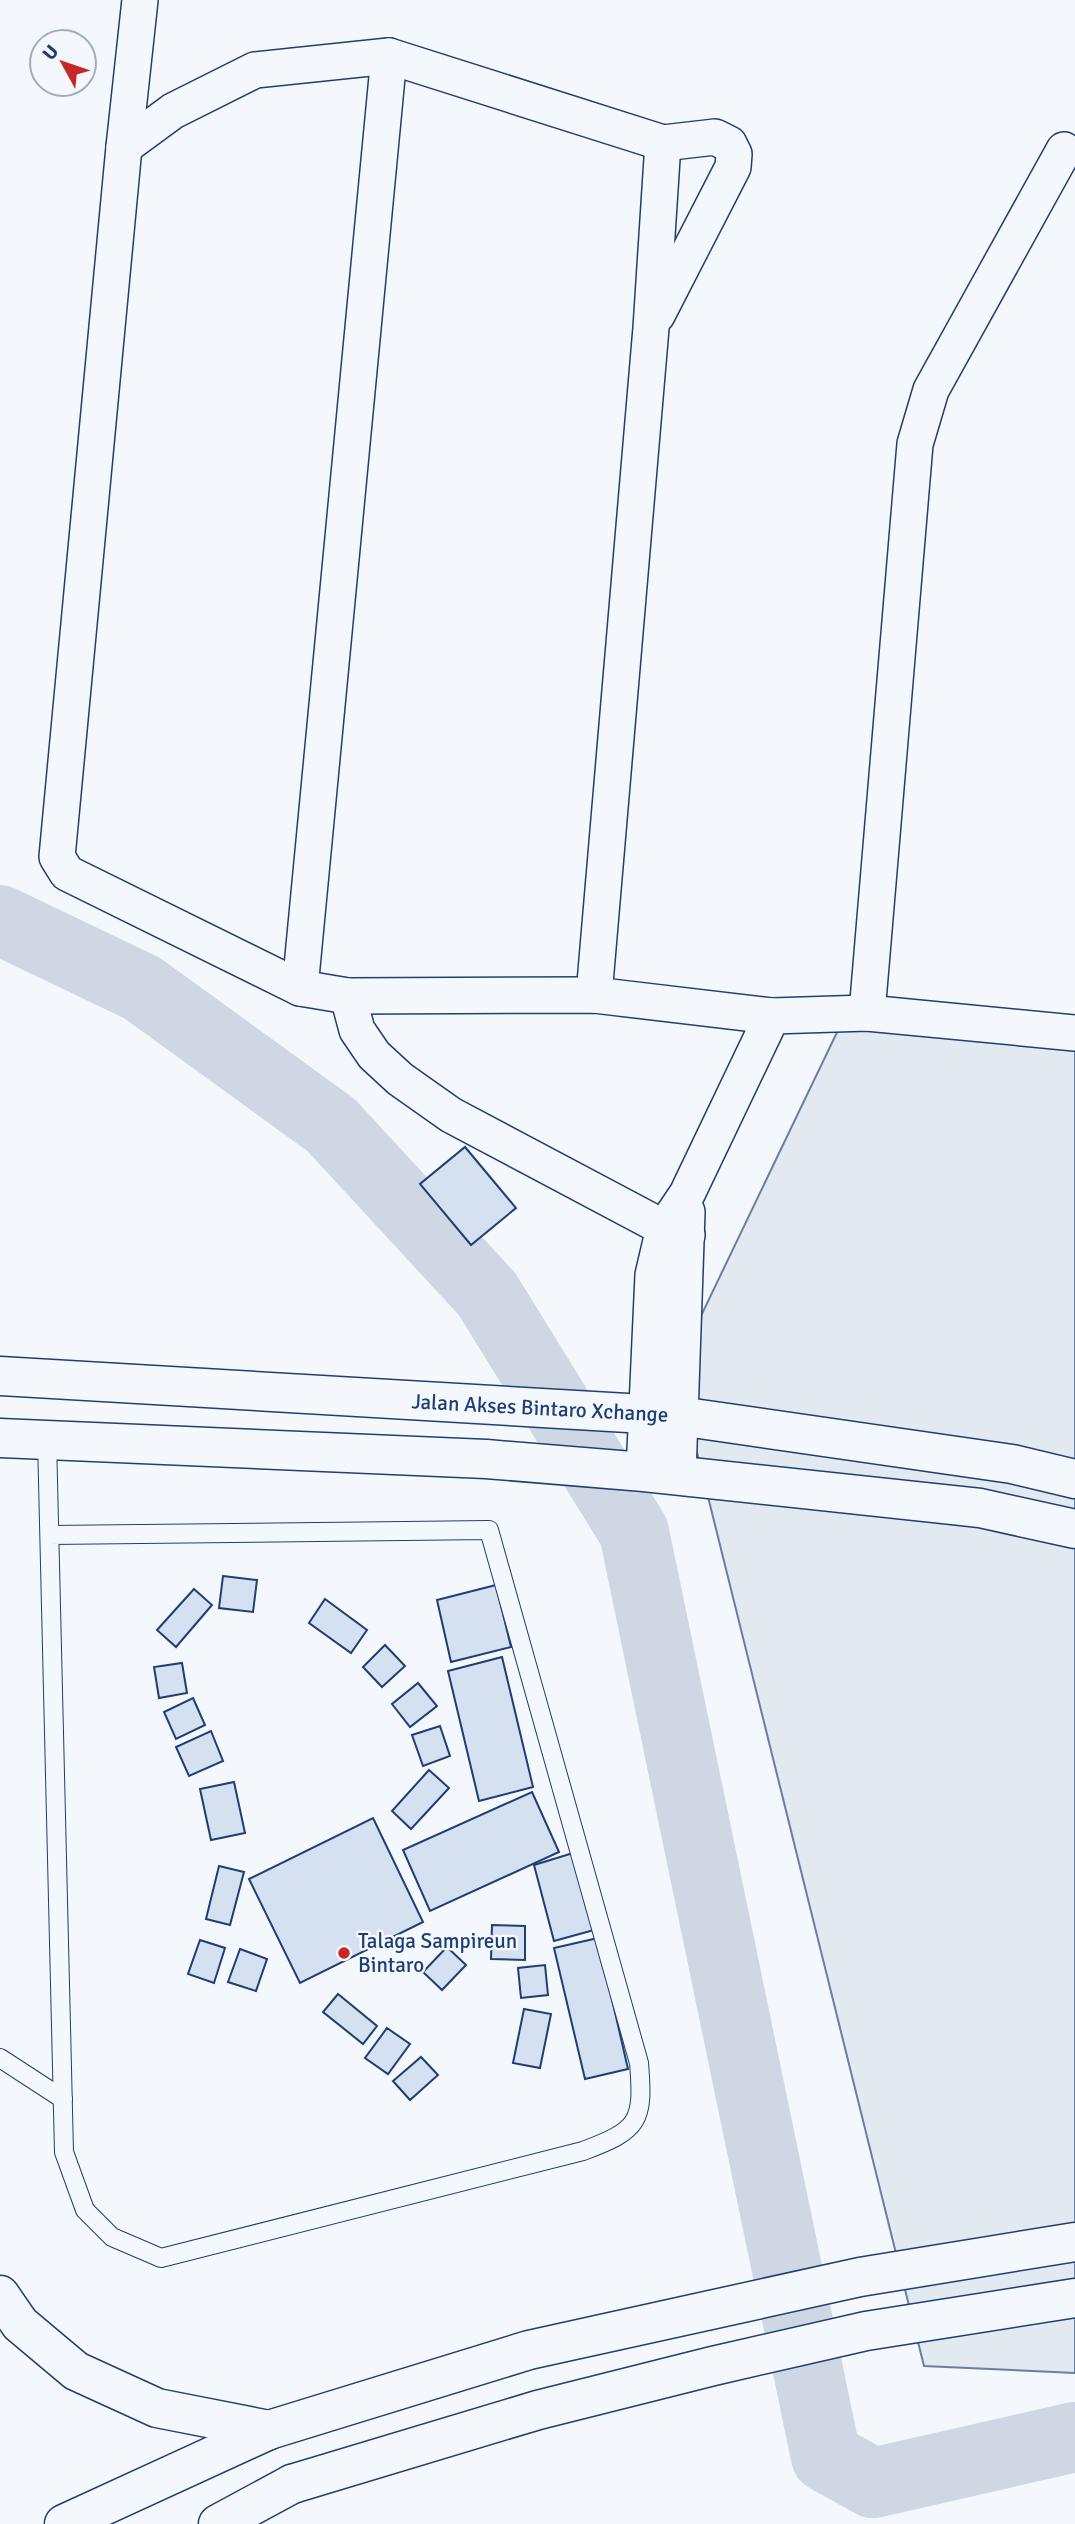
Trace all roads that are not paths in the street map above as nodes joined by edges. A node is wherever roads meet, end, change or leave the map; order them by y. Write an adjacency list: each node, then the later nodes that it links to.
1 (140, 0): 4 (street)
2 (389, 56): 3 (street); 4 (street); 7 (street)
3 (663, 143): 6 (street); 6 (street)
4 (124, 147): 7 (street)
5 (1064, 150): 10 (street)
6 (651, 328): 8 (street)
7 (300, 988): 9 (street)
8 (594, 995): 9 (street); 11 (street)
9 (348, 996): 13 (street)
10 (867, 1013): 11 (street); 12 (street)
11 (772, 1016): 13 (street)
12 (1075, 1032)
13 (675, 1232): 15 (street)
14 (0, 1376): 15 (main road, Jalan Akses Bintaro Xchange)
15 (649, 1415): 18 (street); 19 (main road, Jalan Akses Bintaro Xchange)
16 (0, 1438): 17 (main road)
17 (47, 1438): 18 (main road); 21 (lane)
18 (650, 1473): 20 (main road)
19 (1075, 1479)
20 (1075, 1529)
21 (50, 1535): 23 (lane); 23 (lane)
22 (0, 2058): 23 (lane)
23 (63, 2099)
24 (1075, 2242): 27 (main road)
25 (0, 2295): 27 (main road)
26 (1075, 2298): 29 (main road)
27 (269, 2430): 28 (main road)
28 (64, 2524)
29 (218, 2524)

